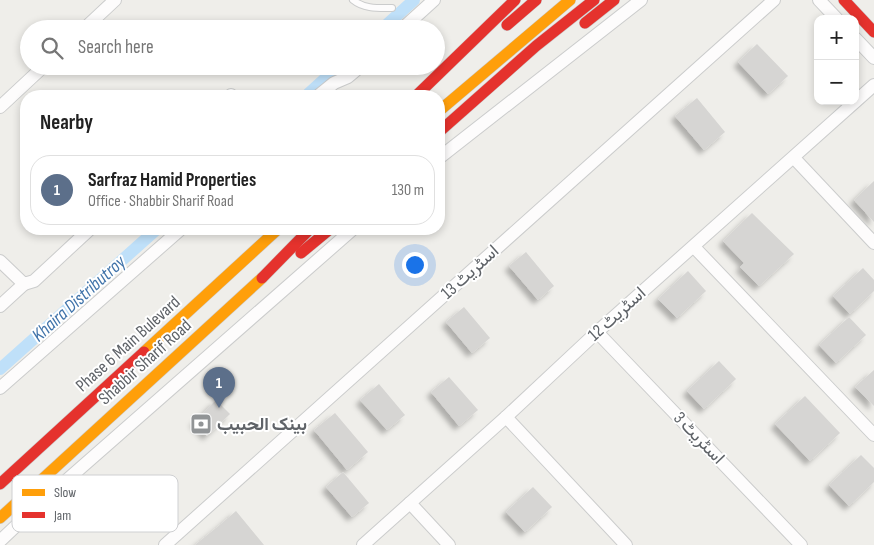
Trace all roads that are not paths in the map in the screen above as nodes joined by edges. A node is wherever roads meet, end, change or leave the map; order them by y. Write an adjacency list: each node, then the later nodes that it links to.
1 (115, 0): 16 (street)
2 (353, 0): 13 (lane)
3 (434, 0): 17 (street)
4 (515, 0): 22 (main road)
5 (536, 0): 22 (main road)
6 (570, 0): 32 (main road)
7 (594, 0): 31 (main road)
8 (614, 0): 18 (main road)
9 (641, 0): 35 (street)
10 (774, 0): 61 (street, اسٹریٹ 13)
11 (820, 0): 14 (street)
12 (845, 1): 15 (street); 19 (main road)
13 (392, 8)
14 (834, 15)
15 (836, 15)
16 (94, 20)
17 (412, 20)
18 (574, 30)
19 (874, 32)
20 (560, 41): 31 (main road)
21 (859, 42): 23 (street)
22 (458, 56): 24 (main road)
23 (874, 58)
24 (445, 68)
25 (34, 75): 33 (street)
26 (350, 75): 29 (street)
27 (438, 75): 30 (main road)
28 (874, 85): 36 (street, اسٹریٹ 12)
29 (326, 90)
30 (422, 90)
31 (486, 92): 34 (main road)
32 (445, 106)
33 (0, 107)
34 (445, 127)
35 (445, 153)
36 (794, 158): 43 (street); 44 (street, اسٹریٹ 12)
37 (84, 235): 46 (street)
38 (174, 235): 50 (street)
39 (271, 235): 55 (main road, Phase 6 Main Bulevard)
40 (304, 235): 47 (main road, Shabbir Sharif Road)
41 (323, 235): 47 (main road)
42 (346, 235): 54 (street)
43 (874, 243)
44 (694, 246): 49 (street, اسٹریٹ 12); 52 (street)
45 (0, 261): 46 (street)
46 (24, 284): 48 (street)
47 (248, 292): 53 (main road, Shabbir Sharif Road)
48 (0, 306)
49 (597, 332): 51 (street, اسٹریٹ 12); 65 (street, اسٹریٹ 3)
50 (0, 388)
51 (506, 417): 56 (street, اسٹریٹ 12); 64 (street)
52 (874, 435)
53 (47, 475)
54 (73, 475)
55 (0, 484)
56 (410, 503): 62 (street, اسٹریٹ 12); 63 (street)
57 (12, 507): 58 (main road, Shabbir Sharif Road)
58 (0, 518)
59 (12, 530): 60 (street)
60 (0, 541)
61 (165, 545)
62 (362, 545)
63 (449, 545)
64 (626, 545)
65 (801, 545)

